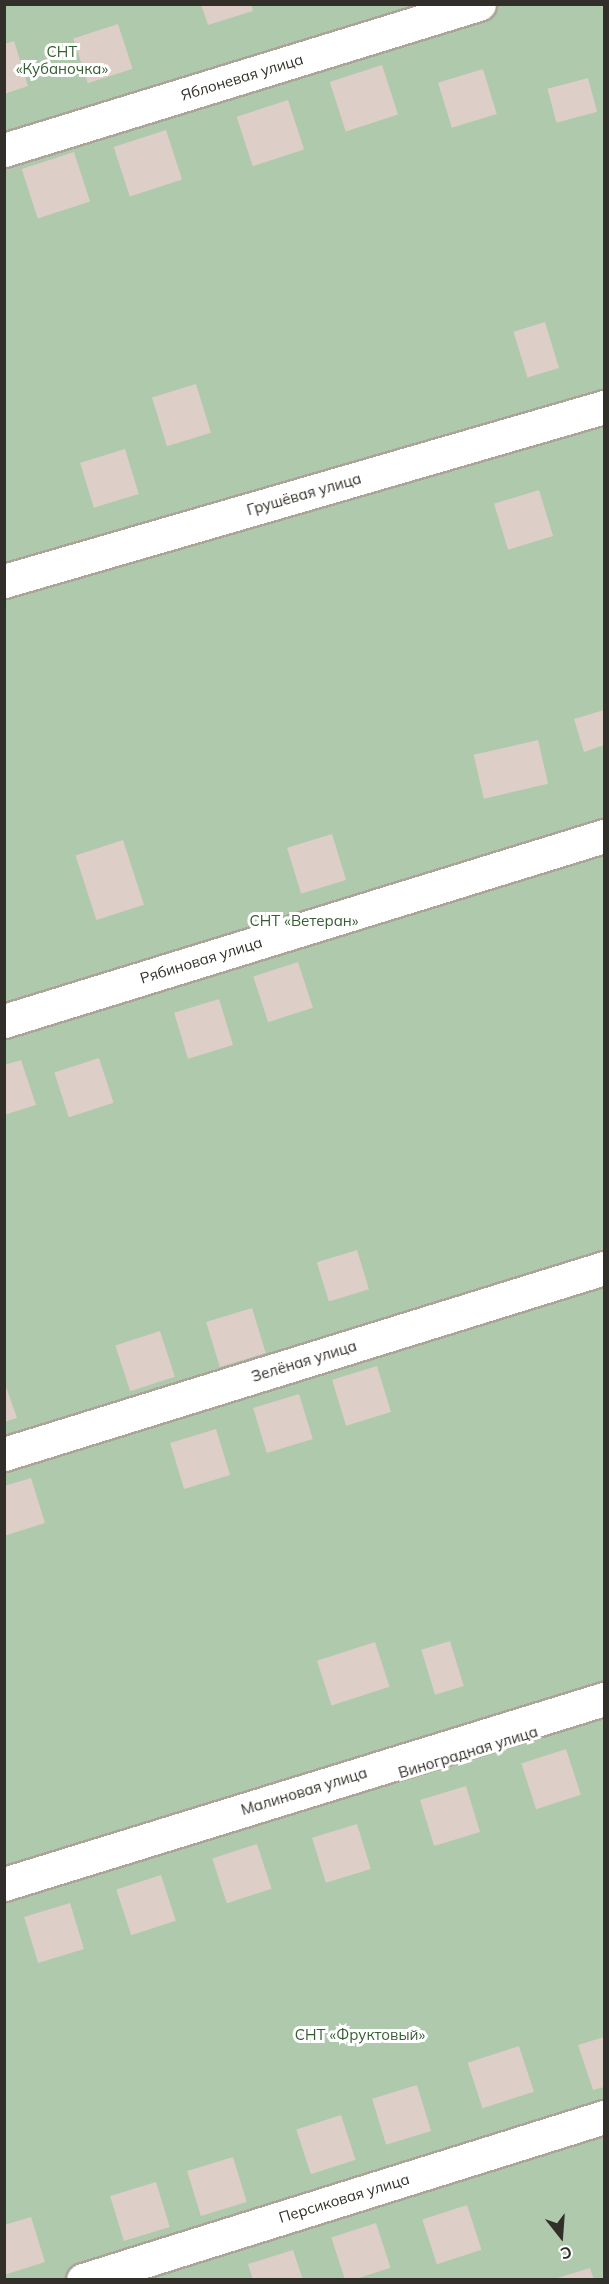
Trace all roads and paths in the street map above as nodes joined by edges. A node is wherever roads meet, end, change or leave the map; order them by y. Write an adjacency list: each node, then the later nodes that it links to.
1 (479, 4): 2 (street, Яблоневая улица)
2 (4, 150)
3 (604, 407): 4 (street, Грушёвая улица)
4 (4, 581)
5 (604, 836): 6 (street, Рябиновая улица)
6 (4, 1021)
7 (604, 1268): 8 (street, Зелёная улица)
8 (4, 1454)
9 (604, 1699): 12 (street, Малиновая улица)
10 (604, 1708): 11 (street, Виноградная улица)
11 (193, 1838)
12 (4, 1884)
13 (604, 2116): 14 (street, Персиковая улица)
14 (84, 2280)

